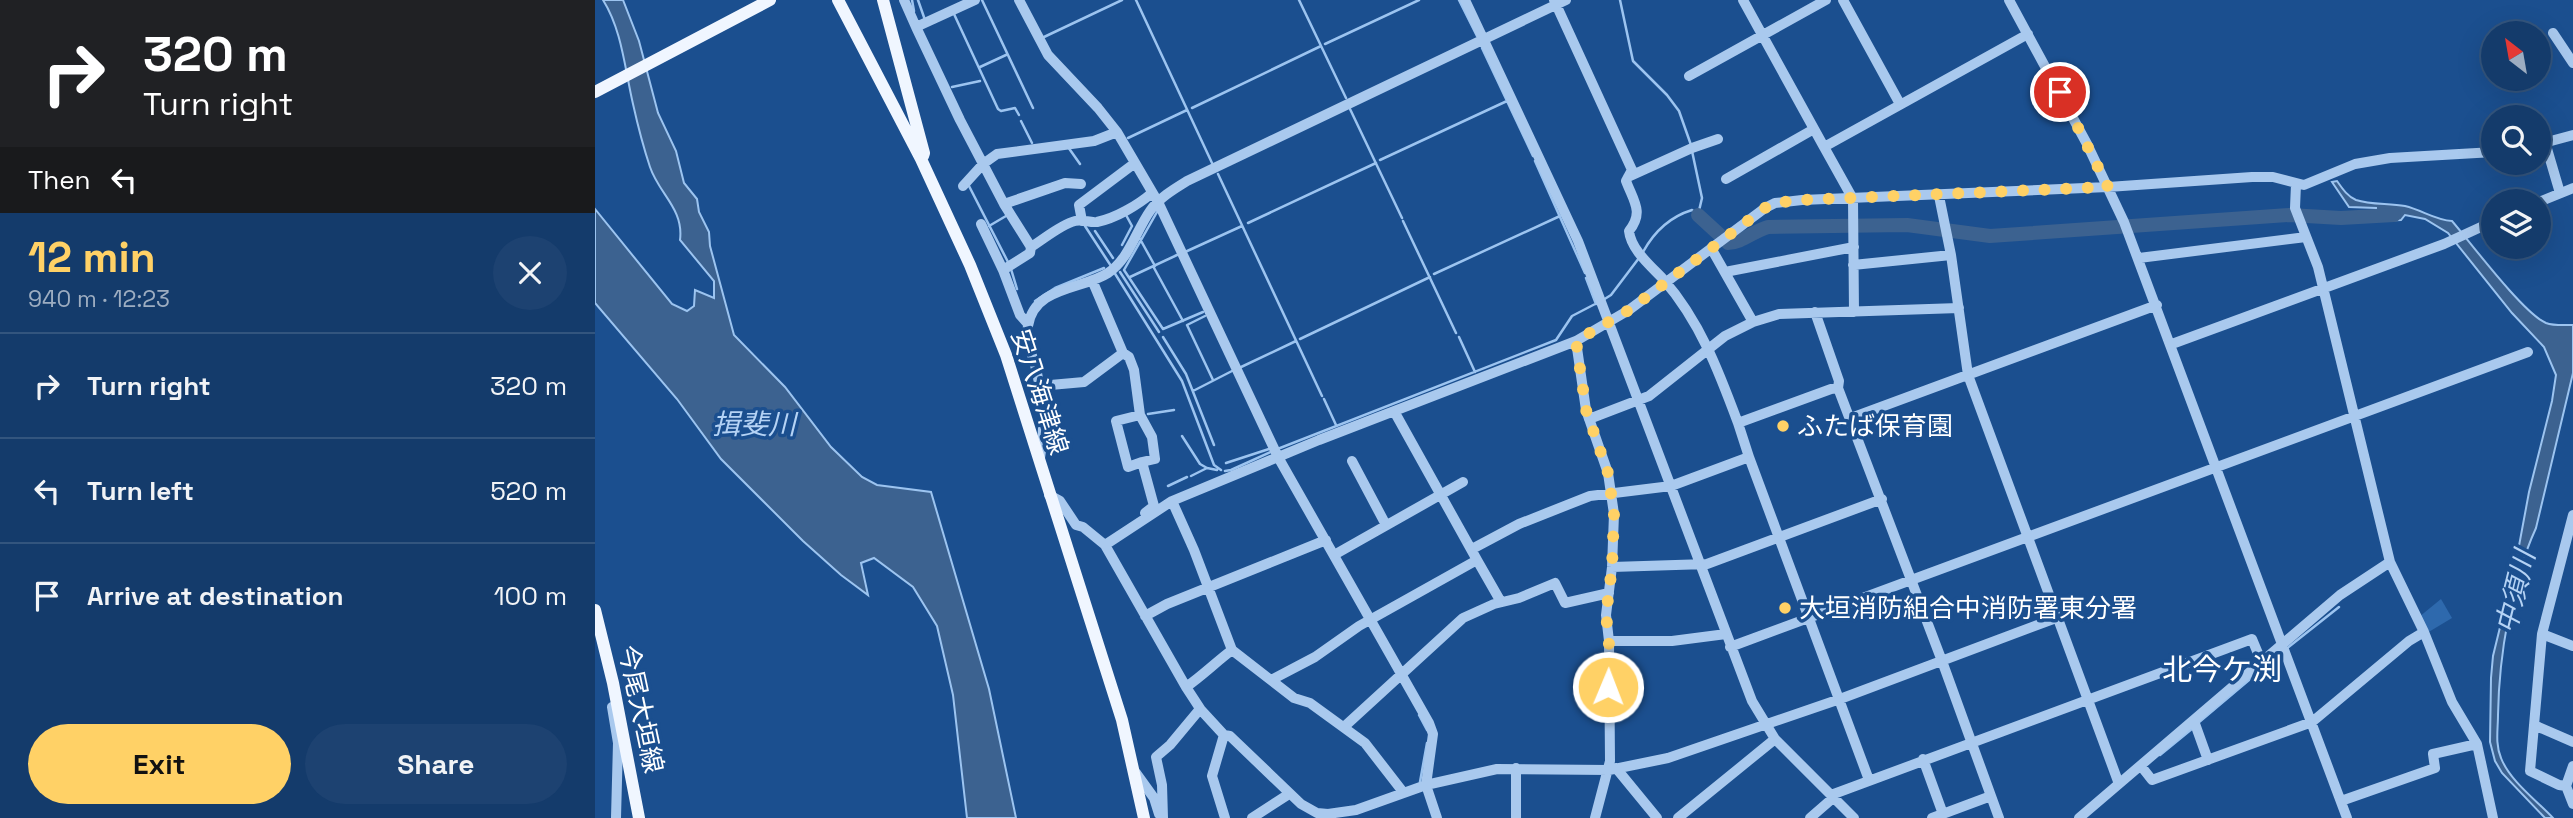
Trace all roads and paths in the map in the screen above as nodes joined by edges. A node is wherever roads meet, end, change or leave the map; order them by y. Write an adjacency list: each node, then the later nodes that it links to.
1 (770, 0): 21 (main road)
2 (838, 0): 30 (main road, 安八海津線)
3 (883, 0): 30 (main road)
4 (904, 0): 14 (street)
5 (975, 0): 14 (street)
6 (1019, 0): 24 (street)
7 (1465, 0): 18 (street)
8 (1566, 0): 13 (street)
9 (1743, 0): 17 (street)
10 (1826, 0): 17 (street)
11 (1843, 0): 22 (street)
12 (2009, 0): 16 (street)
13 (1555, 3): 18 (street); 34 (street)
14 (916, 27): 32 (street)
15 (2553, 33): 19 (street)
16 (2028, 34): 22 (street); 39 (street)
17 (1763, 35): 20 (street); 23 (street)
18 (1483, 41): 44 (street); 67 (street)
19 (2573, 63)
20 (1689, 76)
21 (595, 92)
22 (1901, 104): 28 (street)
23 (1814, 129): 28 (street); 35 (street)
24 (1117, 132): 31 (street); 32 (street)
25 (2573, 135): 27 (street)
26 (1718, 139): 34 (street)
27 (2551, 141)
28 (1824, 147): 45 (street)
29 (2481, 153): 37 (street)
30 (921, 159): 86 (main road, 安八海津線)
31 (1135, 163): 44 (street); 47 (street)
32 (983, 164): 38 (street); 46 (street)
33 (2551, 168): 41 (street)
34 (1628, 177): 60 (street)
35 (1726, 179)
36 (1081, 184): 46 (street)
37 (2296, 184): 39 (street); 50 (street)
38 (963, 186)
39 (2108, 187): 42 (street); 55 (street)
40 (2573, 188): 41 (street)
41 (2560, 193): 43 (street)
42 (1939, 196): 45 (street); 54 (street)
43 (2551, 197)
44 (1155, 198): 47 (street); 59 (street); 84 (street)
45 (1853, 199): 52 (street); 53 (street)
46 (1004, 204): 51 (street)
47 (1082, 221): 51 (street)
48 (981, 224): 57 (street)
49 (2481, 226): 61 (street)
50 (2306, 237): 55 (street); 61 (street)
51 (1031, 247): 57 (street)
52 (1854, 247): 56 (street); 58 (street)
53 (1711, 248): 58 (street); 60 (street)
54 (1951, 255): 56 (street); 63 (street)
55 (2139, 258): 62 (street)
56 (1853, 265): 65 (street)
57 (1003, 270): 68 (street)
58 (1725, 272): 66 (street)
59 (1092, 280): 68 (street); 73 (street)
60 (1666, 282): 67 (street); 71 (street)
61 (2323, 289): 70 (street); 80 (street)
62 (2157, 305): 70 (street); 74 (street)
63 (1959, 308): 65 (street); 74 (street)
64 (1815, 312): 65 (street); 66 (street); 76 (street)
65 (1854, 312)
66 (1753, 322): 71 (street)
67 (1610, 323): 69 (street); 77 (street)
68 (1028, 324): 75 (street)
69 (1576, 341): 78 (street); 82 (street)
70 (2172, 345): 89 (street)
71 (1709, 348): 77 (street); 83 (street)
72 (2528, 352): 80 (street)
73 (1123, 353): 75 (street); 79 (street)
74 (1968, 375): 81 (street); 101 (street)
75 (1039, 386): 86 (street)
76 (1838, 388): 81 (street); 83 (street)
77 (1639, 401): 82 (street); 91 (street)
78 (1394, 411): 84 (street); 93 (street)
79 (1140, 415): 88 (street); 88 (street)
80 (2354, 416): 89 (street); 108 (street)
81 (1851, 418): 95 (street)
82 (1589, 419): 92 (street)
83 (1738, 423): 85 (street)
84 (1278, 457): 96 (street); 102 (street)
85 (1749, 457): 91 (street); 100 (street)
86 (1039, 461): 94 (main road, 安八海津線)
87 (1352, 461): 99 (street)
88 (1142, 462): 98 (street)
89 (2217, 467): 101 (street); 124 (street)
90 (1463, 482): 93 (street)
91 (1671, 486): 92 (street); 109 (street)
92 (1612, 493): 104 (street); 110 (street)
93 (1441, 494): 99 (street); 104 (street)
94 (1049, 495): 103 (street); 153 (main road, 安八海津線)
95 (1882, 499): 100 (street); 111 (street)
96 (1173, 501): 98 (street); 112 (street)
97 (2573, 515): 105 (street)
98 (1138, 523): 103 (street)
99 (1386, 525): 106 (street)
100 (1779, 537): 109 (street); 117 (street)
101 (2027, 537): 111 (street); 118 (street)
102 (1326, 540): 106 (street); 112 (street)
103 (1105, 545): 116 (street)
104 (1472, 549): 107 (street)
105 (2568, 551): 122 (street)
106 (1334, 555): 119 (street)
107 (1477, 560): 114 (street); 119 (street)
108 (2390, 562): 120 (street); 124 (street)
109 (1699, 564): 110 (street); 121 (street)
110 (1612, 567): 113 (street)
111 (1911, 579): 117 (street); 128 (street)
112 (1209, 587): 116 (street); 127 (street)
113 (1609, 593): 114 (street); 123 (street)
114 (1501, 602): 130 (street)
115 (595, 610): 132 (main road, 今尾大垣線)
116 (1145, 616): 133 (street)
117 (1810, 617): 126 (street); 134 (street)
118 (2056, 618): 128 (street); 135 (street)
119 (1371, 619): 130 (street); 131 (street)
120 (2424, 632): 138 (street); 146 (street)
121 (1726, 634): 123 (street); 126 (street)
122 (2542, 634): 125 (street); 139 (street)
123 (1609, 641): 152 (street)
124 (2283, 645): 129 (street); 138 (street)
125 (2573, 646)
126 (1730, 647): 141 (street)
127 (1232, 650): 131 (street); 133 (street)
128 (1942, 661): 134 (street); 144 (street)
129 (2262, 663): 135 (street); 137 (street)
130 (1402, 676): 140 (street); 156 (street)
131 (1271, 680): 140 (street)
132 (613, 683): 166 (street); 167 (main road, 今尾大垣線)
133 (1185, 687): 136 (street)
134 (1840, 699): 141 (street); 154 (street)
135 (2087, 699): 144 (street); 155 (street)
136 (1200, 709): 142 (street); 169 (street)
137 (2194, 721): 148 (street); 149 (street)
138 (2312, 722): 148 (street); 162 (street)
139 (2534, 725): 145 (street); 157 (street)
140 (1345, 726): 158 (street)
141 (1766, 726): 143 (street); 152 (street)
142 (1224, 735): 159 (street); 170 (street)
143 (1775, 738): 160 (street); 176 (street)
144 (1971, 741): 147 (street); 161 (street)
145 (2573, 742)
146 (2477, 744): 162 (street); 183 (street)
147 (1923, 759): 154 (street); 165 (street)
148 (2208, 760): 149 (street)
149 (2141, 766): 155 (street)
150 (2573, 766): 157 (street)
151 (1516, 768): 152 (street); 156 (street); 173 (street)
152 (1612, 769): 174 (street); 175 (street)
153 (1134, 770): 168 (main road, 安八海津線); 169 (street)
154 (1869, 780): 160 (street)
155 (2119, 784): 181 (street)
156 (1426, 785): 158 (street); 172 (street)
157 (2566, 786): 163 (street)
158 (1403, 792): 164 (street)
159 (1289, 794): 164 (street); 171 (street)
160 (1832, 796): 177 (street); 178 (street)
161 (1991, 796): 165 (street); 180 (street)
162 (2341, 801): 182 (street)
163 (2573, 804)
164 (1357, 814)
165 (1943, 814): 179 (street)
166 (616, 818)
167 (639, 818)
168 (1144, 818)
169 (1161, 818)
170 (1225, 818)
171 (1252, 818)
172 (1437, 818)
173 (1516, 818)
174 (1595, 818)
175 (1657, 818)
176 (1678, 818)
177 (1810, 818)
178 (1854, 818)
179 (1932, 818)
180 (1999, 818)
181 (2079, 818)
182 (2347, 818)
183 (2493, 818)

